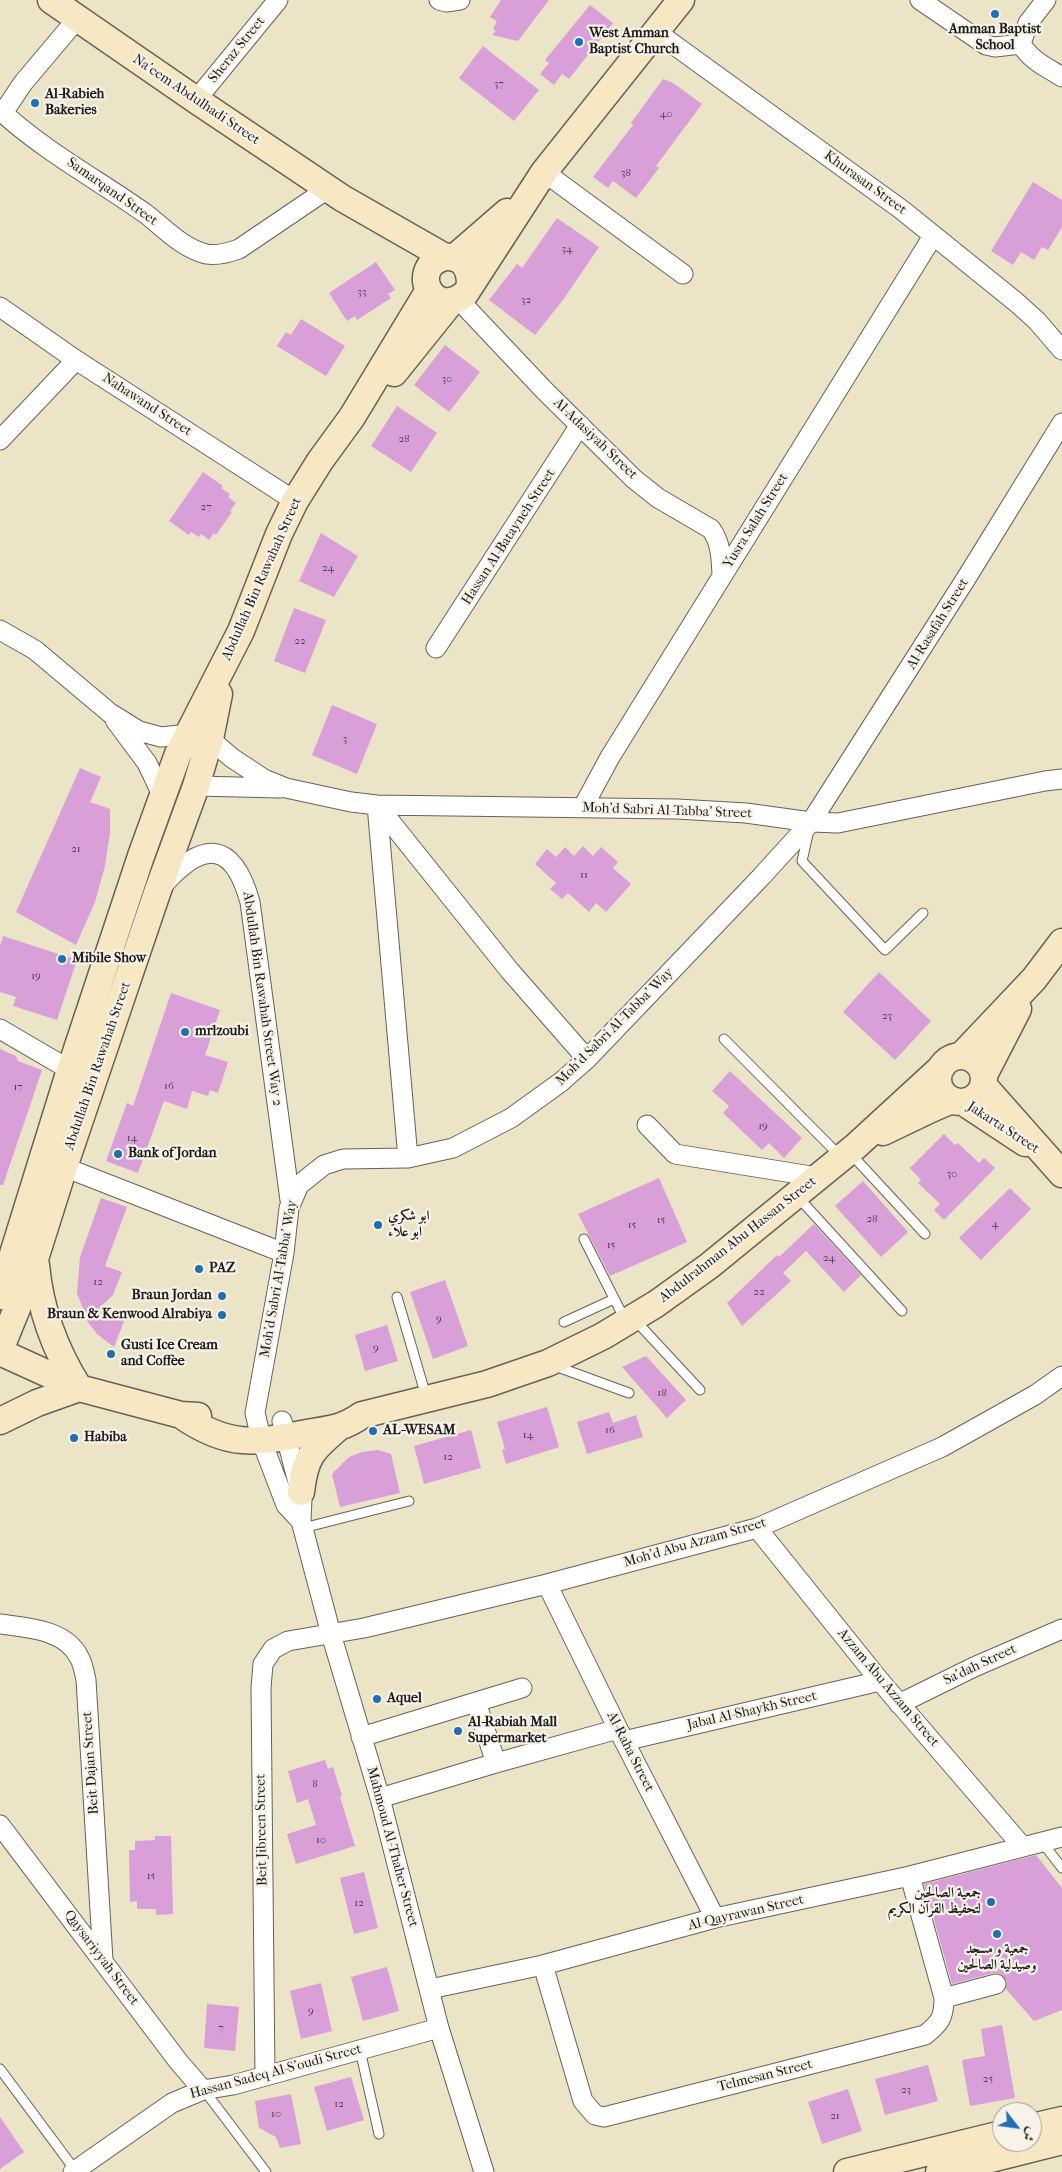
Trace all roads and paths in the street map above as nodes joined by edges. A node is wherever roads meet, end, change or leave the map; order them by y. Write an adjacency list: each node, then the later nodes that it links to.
1 (51, 0): 8 (street, Na'eem Abdulhadi Street)
2 (278, 0): 12 (street, Sheraz Street)
3 (439, 0): 4 (street)
4 (460, 0)
5 (681, 0): 9 (street, Abdullah Bin Rawahah Street)
6 (920, 0): 10 (street)
7 (1046, 0): 10 (street)
8 (77, 19): 12 (street, Na'eem Abdulhadi Street); 13 (street, Samarqand Street)
9 (655, 31): 14 (street, Abdullah Bin Rawahah Street); 16 (street, Khurasan Street)
10 (1021, 44): 11 (street)
11 (1062, 77)
12 (196, 100): 15 (street, Na'eem Abdulhadi Street)
13 (1, 114): 15 (street, Samarqand Street)
14 (537, 182): 17 (street); 18 (street, Abdullah Bin Rawahah Street)
15 (336, 193): 18 (street, Na'eem Abdulhadi Street)
16 (933, 236): 20 (street, Khurasan Street); 26 (street, Yusra Salah Street)
17 (683, 274)
18 (448, 281): 23 (street, Al-Adasiyah Street); 25 (street, Abdullah Bin Rawahah Street)
19 (0, 307): 21 (street, Nahawand Street)
20 (1062, 350)
21 (76, 360): 24 (street); 25 (street, Nahawand Street)
22 (1062, 423): 37 (street, Al-Rasafah Street)
23 (580, 425): 26 (street, Al-Adasiyah Street); 28 (street, Hassan Al-Batayneh Street)
24 (0, 440)
25 (295, 501): 30 (street, Abdullah Bin Rawahah Street)
26 (722, 574): 36 (street, Yusra Salah Street)
27 (0, 630): 29 (street)
28 (436, 648)
29 (110, 713): 30 (street); 34 (street)
30 (199, 736): 32 (street, Abdullah Bin Rawahah Street); 33 (street, Moh'd Sabri Al-Tabba' Street); 34 (street, Abdullah Bin Rawahah Street)
31 (1056, 778): 37 (street, Moh'd Sabri Al-Tabba' Street)
32 (196, 786): 33 (street, Moh'd Sabri Al-Tabba' Street); 38 (street, Abdullah Bin Rawahah Street)
33 (286, 788): 35 (street, Moh'd Sabri Al-Tabba' Street)
34 (163, 797): 46 (street, Abdullah Bin Rawahah Street)
35 (377, 805): 36 (street, Moh'd Sabri Al-Tabba' Street); 44 (street); 52 (street)
36 (582, 807): 37 (street, Moh'd Sabri Al-Tabba' Street)
37 (811, 822): 39 (lane); 44 (street, Moh'd Sabri Al-Tabba' Way)
38 (158, 890): 53 (street, Abdullah Bin Rawahah Street); 57 (street, Abdullah Bin Rawahah Street Way 2)
39 (923, 914)
40 (1062, 942): 41 (street, Abdulrahman Abu Hassan Street)
41 (1034, 979): 45 (street, Abdulrahman Abu Hassan Street); 47 (street, Abdulrahman Abu Hassan Street)
42 (0, 1029): 46 (street)
43 (724, 1039): 50 (lane)
44 (587, 1058): 52 (street, Moh'd Sabri Al-Tabba' Way)
45 (952, 1061): 47 (street); 48 (street); 50 (street, Abdulrahman Abu Hassan Street)
46 (70, 1070): 61 (street, Abdullah Bin Rawahah Street)
47 (983, 1080): 48 (street); 51 (street, Jakarta Street)
48 (957, 1101): 50 (street, Abdulrahman Abu Hassan Street); 51 (street, Jakarta Street)
49 (646, 1125): 55 (street)
50 (849, 1152): 55 (street, Abdulrahman Abu Hassan Street); 58 (lane)
51 (1044, 1155): 54 (street, Jakarta Street)
52 (408, 1158): 57 (street, Moh'd Sabri Al-Tabba' Way)
53 (64, 1167): 60 (street); 61 (street, Abdullah Bin Rawahah Street)
54 (1062, 1174)
55 (817, 1177): 56 (street, Abdulrahman Abu Hassan Street)
56 (796, 1194): 65 (lane); 66 (street, Abdulrahman Abu Hassan Street)
57 (290, 1200): 60 (street, Moh'd Sabri Al-Tabba' Way)
58 (925, 1234)
59 (584, 1239): 64 (lane)
60 (284, 1253): 78 (street, Moh'd Sabri Al-Tabba' Way)
61 (16, 1261): 62 (street, Abdullah Bin Rawahah Street); 68 (street, Abdullah Bin Rawahah Street); 71 (street)
62 (0, 1296)
63 (397, 1297): 74 (lane)
64 (614, 1299): 66 (lane); 67 (lane)
65 (902, 1311)
66 (630, 1320): 69 (street, Abdulrahman Abu Hassan Street); 72 (lane)
67 (564, 1322)
68 (0, 1351): 71 (street, Abdulrahman Abu Hassan Street)
69 (548, 1363): 73 (lane); 74 (street, Abdulrahman Abu Hassan Street)
70 (1062, 1376): 82 (street, Moh'd Abu Azzam Street)
71 (79, 1388): 76 (street); 78 (street, Abdulrahman Abu Hassan Street)
72 (700, 1390)
73 (629, 1393)
74 (427, 1399): 75 (street, Abdulrahman Abu Hassan Street)
75 (362, 1415): 77 (street, Abdulrahman Abu Hassan Street); 78 (street, Abdulrahman Abu Hassan Street)
76 (0, 1421)
77 (339, 1427): 78 (street, Abdulrahman Abu Hassan Street); 79 (street)
78 (272, 1431): 79 (street, Mahmoud Al-Thaher Street); 81 (street, Mahmoud Al-Thaher Street)
79 (301, 1492): 81 (street, Mahmoud Al-Thaher Street)
80 (409, 1501): 81 (lane)
81 (302, 1524): 86 (street, Mahmoud Al-Thaher Street)
82 (757, 1528): 83 (street, Moh'd Abu Azzam Street); 87 (street, Azzam Abu Azzam Street)
83 (547, 1584): 86 (street, Moh'd Abu Azzam Street); 91 (street, Al-Raha Street)
84 (0, 1624): 102 (street, Beit Dajan Street)
85 (1062, 1629): 90 (street, Sa'dah Street)
86 (331, 1634): 92 (street, Mahmoud Al-Thaher Street); 110 (street, Beit Jibreen Street)
87 (880, 1681): 90 (street, Azzam Abu Azzam Street); 91 (street, Jabal Al-Shaykh Street)
88 (522, 1688): 89 (street)
89 (476, 1702): 92 (street); 93 (street)
90 (900, 1704): 98 (street, Azzam Abu Azzam Street)
91 (621, 1735): 93 (street, Jabal Al-Shaykh Street); 101 (street, Al-Raha Street)
92 (361, 1737): 94 (street, Mahmoud Al-Thaher Street)
93 (496, 1763): 94 (street, Jabal Al-Shaykh Street)
94 (380, 1798): 105 (street, Mahmoud Al-Thaher Street)
95 (0, 1825): 102 (street, Qaysariyyah Street)
96 (1062, 1837): 97 (street, Al-Qayrawan Street)
97 (1042, 1842): 98 (street, Al-Qayrawan Street); 99 (lane)
98 (1022, 1846): 100 (street, Al-Qayrawan Street)
99 (1062, 1868)
100 (910, 1876): 101 (street, Al-Qayrawan Street); 106 (street, Telmesan Street)
101 (715, 1918): 103 (street, Al-Qayrawan Street)
102 (103, 1960): 111 (street, Qaysariyyah Street)
103 (543, 1965): 105 (street, Al-Qayrawan Street); 106 (street, Telmesan Street)
104 (996, 1984): 106 (street)
105 (430, 1989): 107 (street, Mahmoud Al-Thaher Street)
106 (944, 1998)
107 (439, 2028): 108 (street, Hassan Sadeq Al-S'oudi Street); 119 (street, Mahmoud Al-Thaher Street)
108 (360, 2050): 110 (street, Hassan Sadeq Al-S'oudi Street); 114 (lane)
109 (0, 2069): 117 (lane)
110 (265, 2076): 111 (street, Hassan Sadeq Al-S'oudi Street)
111 (204, 2090): 117 (street, Hassan Sadeq Al-S'oudi Street); 118 (lane)
112 (1062, 2120): 113 (street)
113 (1042, 2125)
114 (379, 2134)
115 (992, 2136): 120 (street)
116 (1062, 2141): 121 (street)
117 (74, 2171)
118 (266, 2172)
119 (484, 2172)
120 (847, 2172)
121 (939, 2172)

